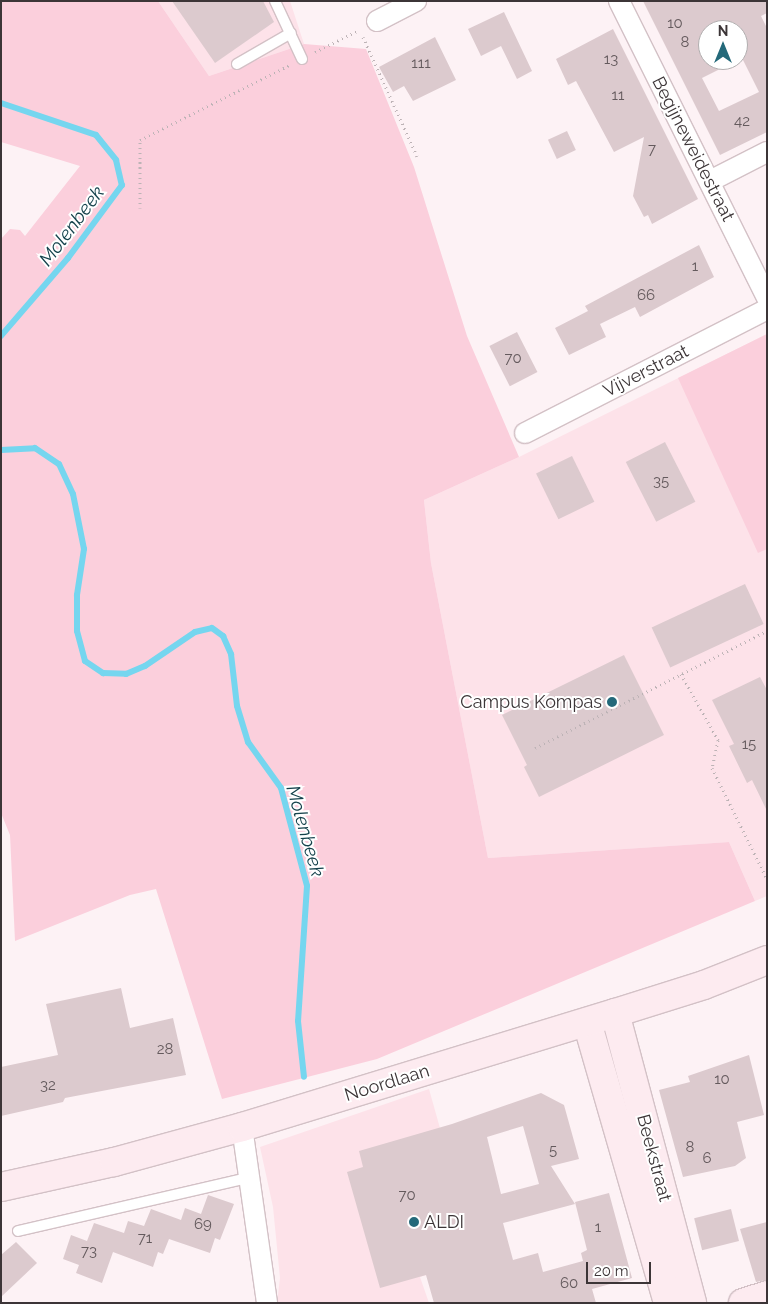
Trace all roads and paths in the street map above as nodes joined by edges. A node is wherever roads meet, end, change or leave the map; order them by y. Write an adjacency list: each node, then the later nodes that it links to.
1 (276, 1): 5 (lane)
2 (416, 1): 4 (street)
3 (618, 1): 10 (street, Begijneweidestraat)
4 (368, 25): 6 (path); 9 (path)
5 (291, 33): 6 (lane); 7 (lane)
6 (302, 59): 11 (path)
7 (237, 64)
8 (767, 152): 10 (street)
9 (417, 156)
10 (710, 181): 12 (street, Begijneweidestraat)
11 (140, 208)
12 (767, 298)
13 (767, 309): 14 (street, Vijverstraat)
14 (525, 433)
15 (767, 631): 16 (path)
16 (681, 674): 17 (path); 18 (path)
17 (535, 748)
18 (767, 879)
19 (767, 960): 20 (street, Noordlaan)
20 (614, 1013): 21 (street, Noordlaan); 29 (street, Beekstraat)
21 (587, 1022): 22 (street, Noordlaan); 28 (street, Beekstraat)
22 (242, 1127): 23 (street); 24 (street, Noordlaan)
23 (248, 1178): 25 (lane); 27 (street)
24 (1, 1187)
25 (18, 1230)
26 (767, 1295): 30 (street)
27 (267, 1303)
28 (668, 1303)
29 (692, 1303)
30 (743, 1303)

